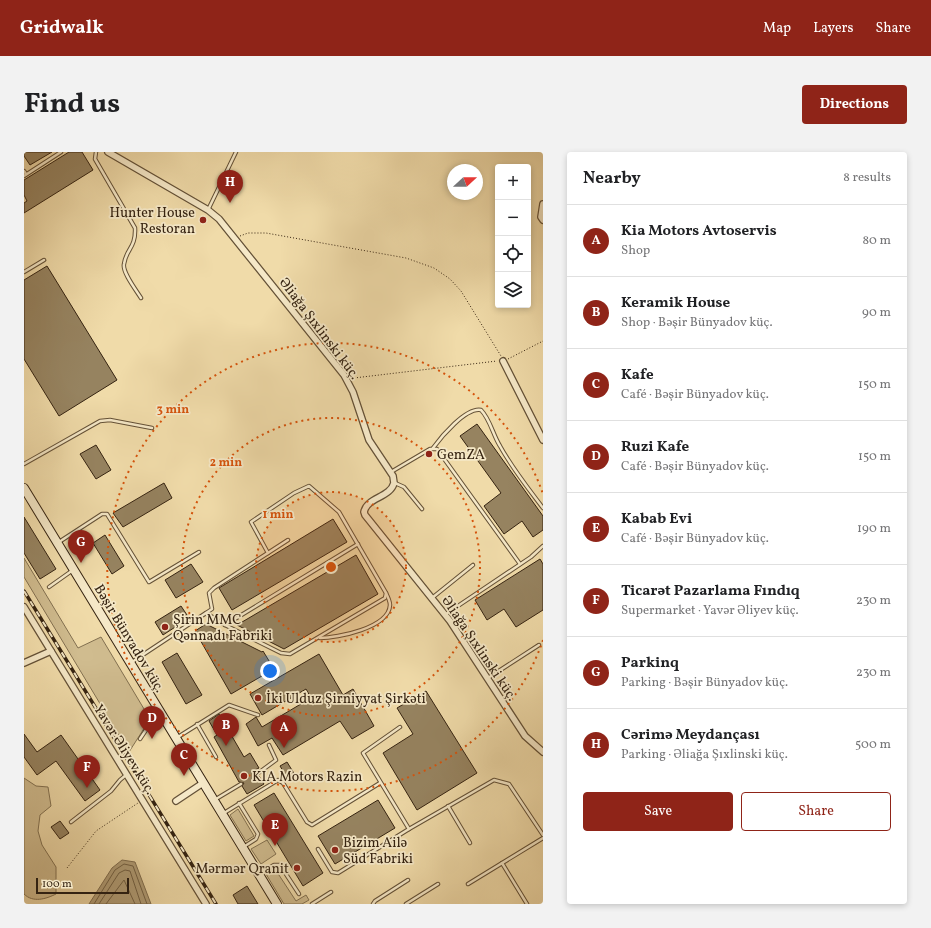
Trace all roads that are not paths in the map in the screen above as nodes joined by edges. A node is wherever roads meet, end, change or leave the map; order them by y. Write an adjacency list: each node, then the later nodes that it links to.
1 (60, 152): 6 (lane)
2 (96, 152): 12 (lane)
3 (108, 152): 8 (street, Əliağa Şıxlinski küç.)
4 (236, 152): 8 (lane)
5 (24, 171): 6 (lane)
6 (25, 175)
7 (543, 204): 9 (street)
8 (208, 210): 18 (street, Əliağa Şıxlinski küç.)
9 (543, 220)
10 (44, 260): 11 (lane)
11 (24, 272)
12 (141, 298)
13 (503, 361): 15 (street)
14 (152, 428): 17 (lane)
15 (543, 440)
16 (433, 448): 18 (lane); 21 (lane); 29 (lane)
17 (24, 464)
18 (390, 472): 19 (street, Əliağa Şıxlinski küç.)
19 (394, 483): 22 (lane); 34 (street, Əliağa Şıxlinski küç.)
20 (24, 488): 24 (street, Bəşir Bünyadov küç.)
21 (543, 508)
22 (422, 509)
23 (288, 540): 28 (lane)
24 (57, 543): 27 (lane); 31 (street, Bəşir Bünyadov küç.)
25 (358, 544): 28 (lane); 33 (lane); 38 (lane)
26 (543, 546): 29 (lane)
27 (199, 552)
28 (268, 553): 36 (lane)
29 (520, 564): 37 (lane)
30 (473, 565): 34 (lane)
31 (74, 570): 32 (lane); 43 (street, Bəşir Bünyadov küç.)
32 (50, 587)
33 (386, 593): 39 (lane); 39 (lane)
34 (432, 598): 37 (street, Əliağa Şıxlinski küç.)
35 (24, 607): 41 (street, Yavər Əliyev küç.)
36 (206, 614): 38 (lane); 43 (lane)
37 (446, 615): 44 (street, Əliağa Şıxlinski küç.)
38 (225, 625): 39 (lane)
39 (319, 638)
40 (539, 645): 44 (lane)
41 (51, 651): 42 (street); 55 (street, Yavər Əliyev küç.)
42 (24, 663)
43 (130, 663): 45 (street, Bəşir Bünyadov küç.)
44 (488, 679): 52 (street, Əliağa Şıxlinski küç.)
45 (160, 713): 49 (street, Bəşir Bünyadov küç.); 50 (lane)
46 (258, 715): 47 (lane)
47 (197, 724): 49 (lane); 53 (lane)
48 (400, 727): 57 (lane)
49 (176, 738): 56 (street, Bəşir Bünyadov küç.)
50 (140, 739)
51 (269, 745): 54 (lane)
52 (542, 749)
53 (216, 757)
54 (258, 774)
55 (126, 775): 64 (lane); 78 (street, Yavər Əliyev küç.)
56 (203, 783): 59 (street, Bəşir Bünyadov küç.); 60 (street)
57 (380, 783): 61 (lane); 65 (lane)
58 (240, 784): 59 (lane)
59 (214, 800): 63 (street, Bəşir Bünyadov küç.)
60 (176, 801)
61 (239, 803): 63 (lane); 69 (lane)
62 (448, 806): 65 (lane); 66 (lane); 68 (lane)
63 (222, 814): 69 (street, Bəşir Bünyadov küç.)
64 (71, 822)
65 (409, 829): 70 (lane)
66 (543, 835)
67 (543, 838): 71 (lane)
68 (470, 843)
69 (243, 848): 72 (street, Bəşir Bünyadov küç.)
70 (318, 849)
71 (502, 863): 75 (lane); 83 (lane)
72 (259, 875): 77 (lane); 79 (street, Bəşir Bünyadov küç.)
73 (408, 880): 81 (lane)
74 (438, 884): 82 (lane)
75 (468, 884)
76 (331, 892): 80 (lane)
77 (299, 894)
78 (206, 904)
79 (277, 904)
80 (312, 904)
81 (373, 904)
82 (406, 904)
83 (527, 904)

